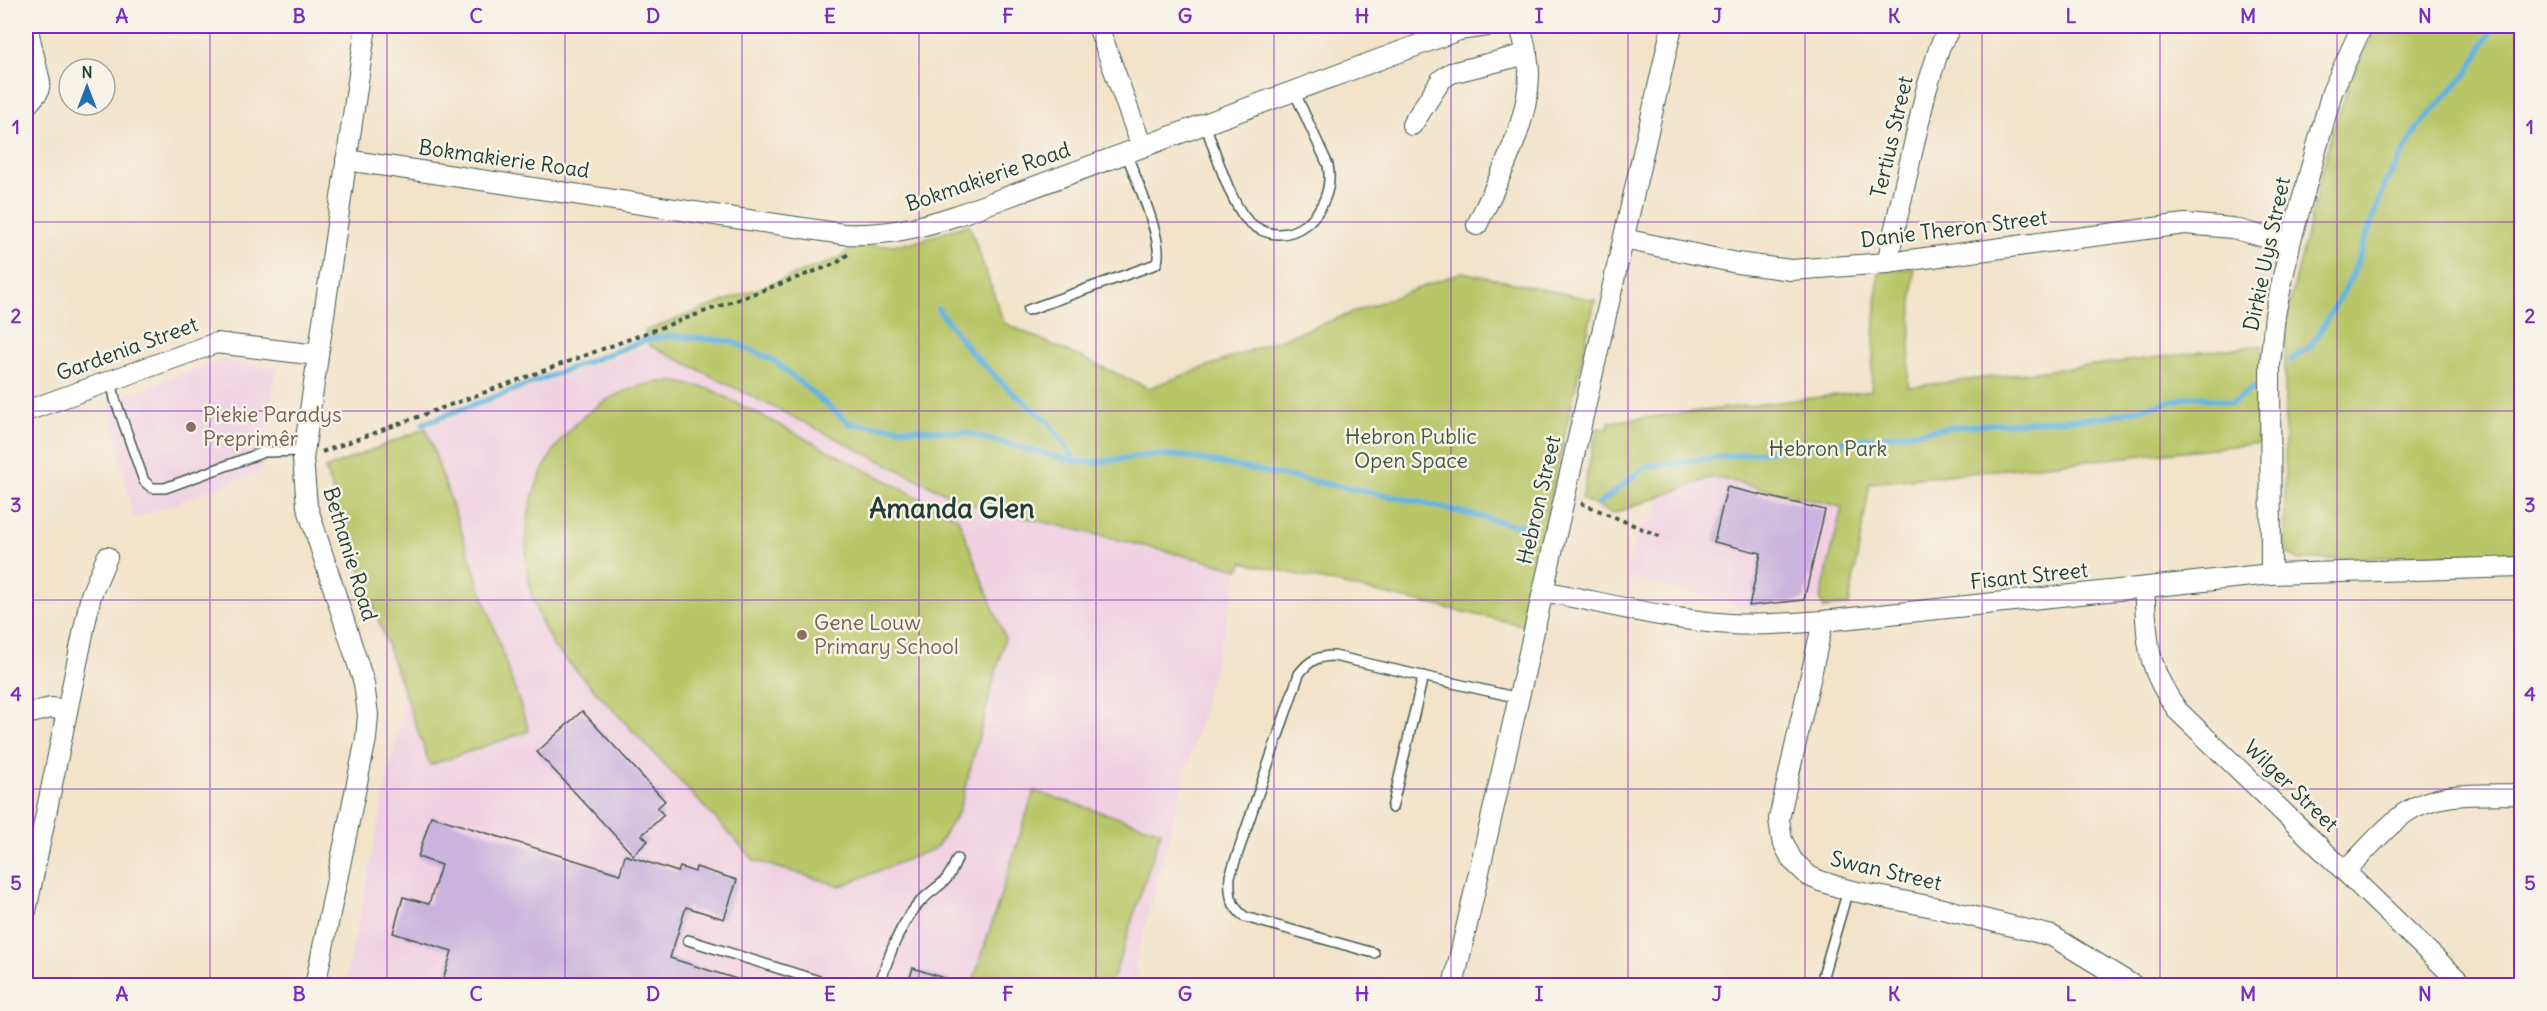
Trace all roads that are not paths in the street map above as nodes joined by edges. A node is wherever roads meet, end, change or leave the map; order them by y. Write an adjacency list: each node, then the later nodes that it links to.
1 (27, 26): 12 (street)
2 (366, 26): 16 (street, Bethanie Road)
3 (1098, 26): 15 (street)
4 (1481, 26): 5 (street, Bokmakierie Road); 11 (street, Bokmakierie Road)
5 (1487, 26)
6 (1520, 26): 10 (street)
7 (1672, 26): 18 (street, Hebron Street)
8 (1951, 26): 20 (street, Tertius Street)
9 (2362, 26): 19 (street, Dirkie Uys Street)
10 (1527, 54): 14 (street); 17 (street)
11 (1294, 91): 13 (street, Bokmakierie Road); 13 (lane)
12 (32, 99)
13 (1205, 124): 15 (street, Bokmakierie Road)
14 (1412, 125)
15 (1134, 150): 16 (street, Bokmakierie Road); 21 (lane)
16 (346, 160): 22 (street, Bethanie Road)
17 (1477, 225)
18 (1624, 239): 20 (street, Danie Theron Street); 30 (street, Hebron Street)
19 (2290, 244): 20 (street, Danie Theron Street); 28 (street, Dirkie Uys Street)
20 (1887, 263)
21 (1028, 310)
22 (317, 355): 23 (street, Gardenia Street); 25 (street, Bethanie Road)
23 (111, 379): 24 (street, Gardenia Street); 25 (lane)
24 (26, 411)
25 (304, 455): 44 (street, Bethanie Road)
26 (107, 557): 34 (street)
27 (2522, 567): 28 (street, Fisant Street)
28 (2271, 574): 29 (street, Fisant Street)
29 (2144, 588): 31 (street, Fisant Street); 39 (street, Wilger Street)
30 (1543, 591): 31 (street, Fisant Street); 33 (street, Hebron Street)
31 (1822, 621): 40 (street, Swan Street)
32 (1423, 676): 33 (lane); 37 (lane); 43 (lane)
33 (1519, 698): 47 (street, Hebron Street)
34 (67, 710): 35 (street); 41 (street)
35 (26, 714)
36 (2522, 794): 39 (street)
37 (1392, 808)
38 (957, 859): 46 (lane)
39 (2346, 871): 50 (street, Wilger Street)
40 (1848, 890): 48 (lane); 49 (street, Swan Street)
41 (26, 911)
42 (688, 940): 45 (lane)
43 (1374, 953)
44 (315, 986)
45 (835, 986)
46 (879, 986)
47 (1453, 986)
48 (1820, 986)
49 (2134, 986)
50 (2464, 986)

